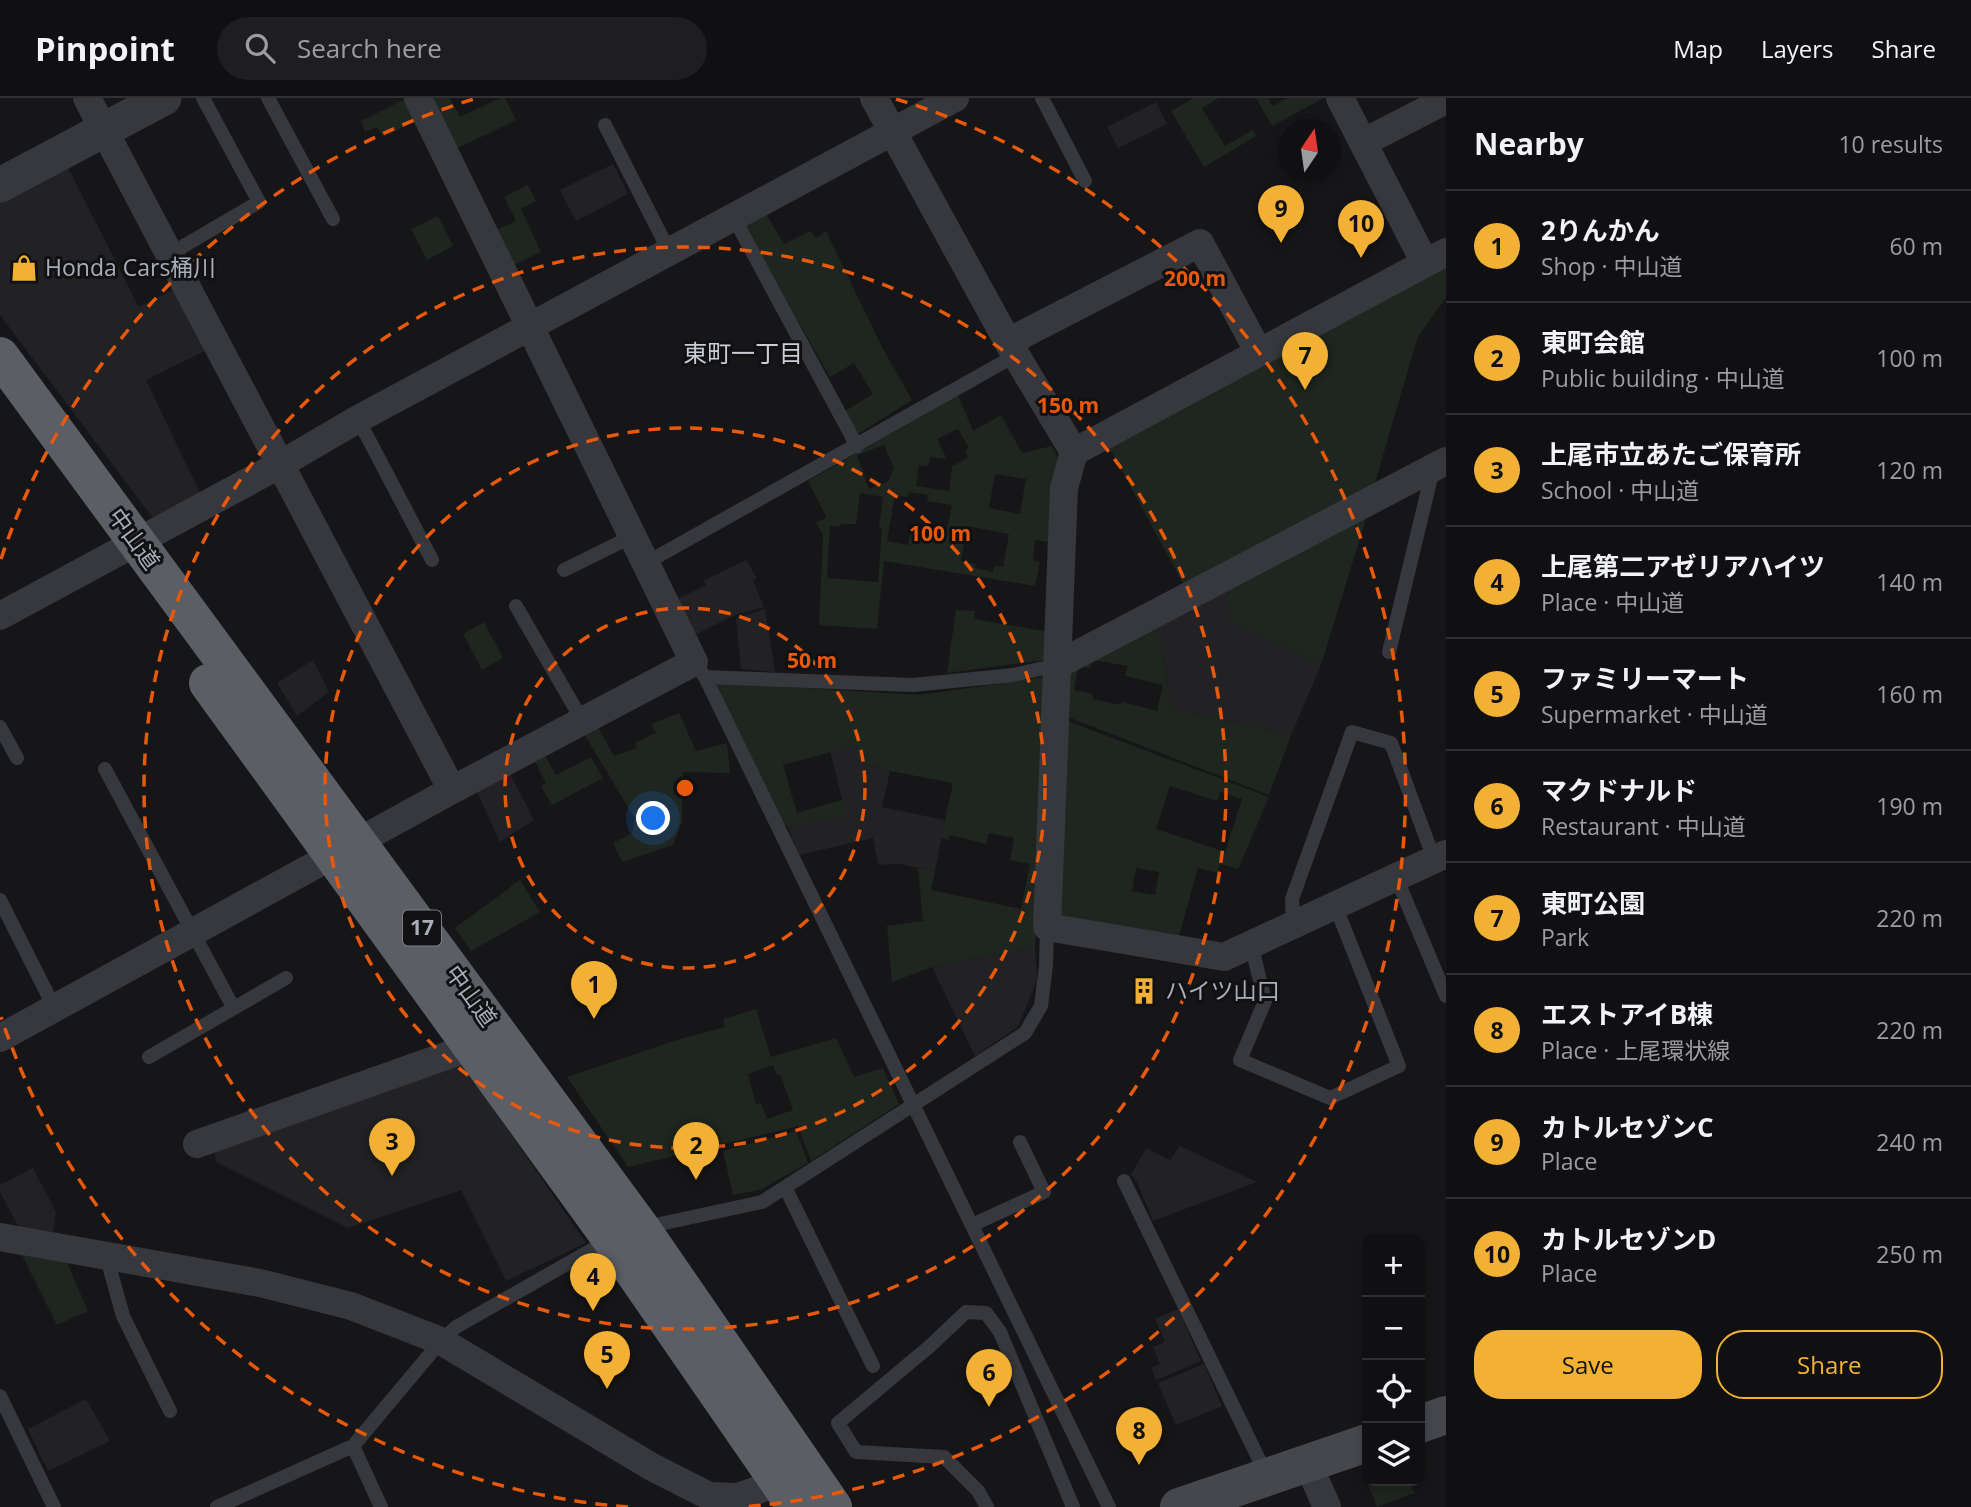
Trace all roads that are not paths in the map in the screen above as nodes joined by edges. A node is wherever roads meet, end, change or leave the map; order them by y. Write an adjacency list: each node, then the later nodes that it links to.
1 (87, 98): 12 (street)
2 (203, 98): 20 (lane)
3 (268, 98): 18 (lane)
4 (418, 98): 22 (street)
5 (874, 98): 13 (street)
6 (956, 98): 13 (street)
7 (1042, 98): 15 (lane)
8 (1340, 98): 14 (street)
9 (1446, 100): 14 (street)
10 (152, 101): 12 (street)
11 (605, 125): 19 (lane)
12 (104, 130): 16 (street); 20 (street)
13 (892, 133): 17 (street); 23 (street)
14 (1364, 142): 21 (street)
15 (1085, 180)
16 (0, 185)
17 (734, 218): 19 (street); 28 (lane)
18 (332, 219)
19 (670, 253): 22 (street)
20 (170, 254): 30 (street)
21 (1436, 257): 24 (street)
22 (530, 327): 27 (street); 32 (street)
23 (1012, 349): 24 (street); 28 (lane); 29 (street)
24 (1258, 351): 29 (street)
25 (0, 356): 33 (highway, 中山道 / 17)
26 (0, 398): 33 (highway, 中山道 / 17)
27 (358, 419): 30 (street); 34 (lane)
28 (857, 446): 35 (lane)
29 (1074, 452): 40 (street)
30 (281, 464): 33 (street); 46 (street)
31 (1440, 464): 39 (lane); 40 (street)
32 (633, 536): 35 (street); 36 (lane)
33 (126, 548): 38 (street); 47 (highway, 中山道 / 17)
34 (432, 560)
35 (646, 564): 41 (street)
36 (564, 570)
37 (516, 606): 42 (lane)
38 (0, 616)
39 (1389, 652)
40 (1057, 665): 41 (lane); 53 (street)
41 (700, 669): 42 (street); 63 (lane)
42 (582, 720): 46 (street)
43 (0, 727): 44 (lane)
44 (17, 758)
45 (105, 769): 54 (lane)
46 (452, 790): 47 (street)
47 (345, 848): 54 (street); 61 (highway, 中山道 / 17); 69 (highway, 中山道 / 17)
48 (1440, 856): 49 (street); 52 (lane)
49 (1396, 877): 51 (street); 57 (lane)
50 (0, 900): 59 (lane)
51 (1335, 905): 52 (street); 55 (lane)
52 (1293, 925): 55 (street)
53 (1046, 927): 55 (street); 63 (lane)
54 (194, 933): 58 (lane); 59 (street)
55 (1251, 944)
56 (285, 978): 58 (lane)
57 (1446, 996)
58 (233, 1007): 62 (lane)
59 (55, 1009): 60 (street)
60 (0, 1038)
61 (471, 1047): 65 (street); 69 (highway, 中山道 / 17)
62 (149, 1057)
63 (912, 1105): 67 (lane); 68 (lane)
64 (1020, 1142): 68 (lane)
65 (197, 1144)
66 (1124, 1181): 81 (lane)
67 (785, 1187): 69 (lane); 73 (lane)
68 (972, 1225): 89 (lane)
69 (626, 1234): 72 (lane); 82 (highway, 中山道 / 17); 86 (highway, 中山道 / 17)
70 (0, 1237): 71 (street)
71 (106, 1255): 72 (street); 75 (lane)
72 (441, 1341): 79 (lane); 82 (street)
73 (873, 1366)
74 (0, 1395): 83 (lane)
75 (170, 1411)
76 (1446, 1415): 77 (main road)
77 (1423, 1423)
78 (1362, 1445): 80 (main road)
79 (353, 1446): 84 (lane); 85 (lane)
80 (1308, 1464): 81 (main road); 91 (street)
81 (1268, 1478): 90 (main road)
82 (788, 1494)
83 (54, 1507)
84 (217, 1507)
85 (382, 1507)
86 (833, 1507)
87 (987, 1507): 88 (lane)
88 (1073, 1507)
89 (1110, 1507)
90 (1179, 1507)
91 (1327, 1507)

